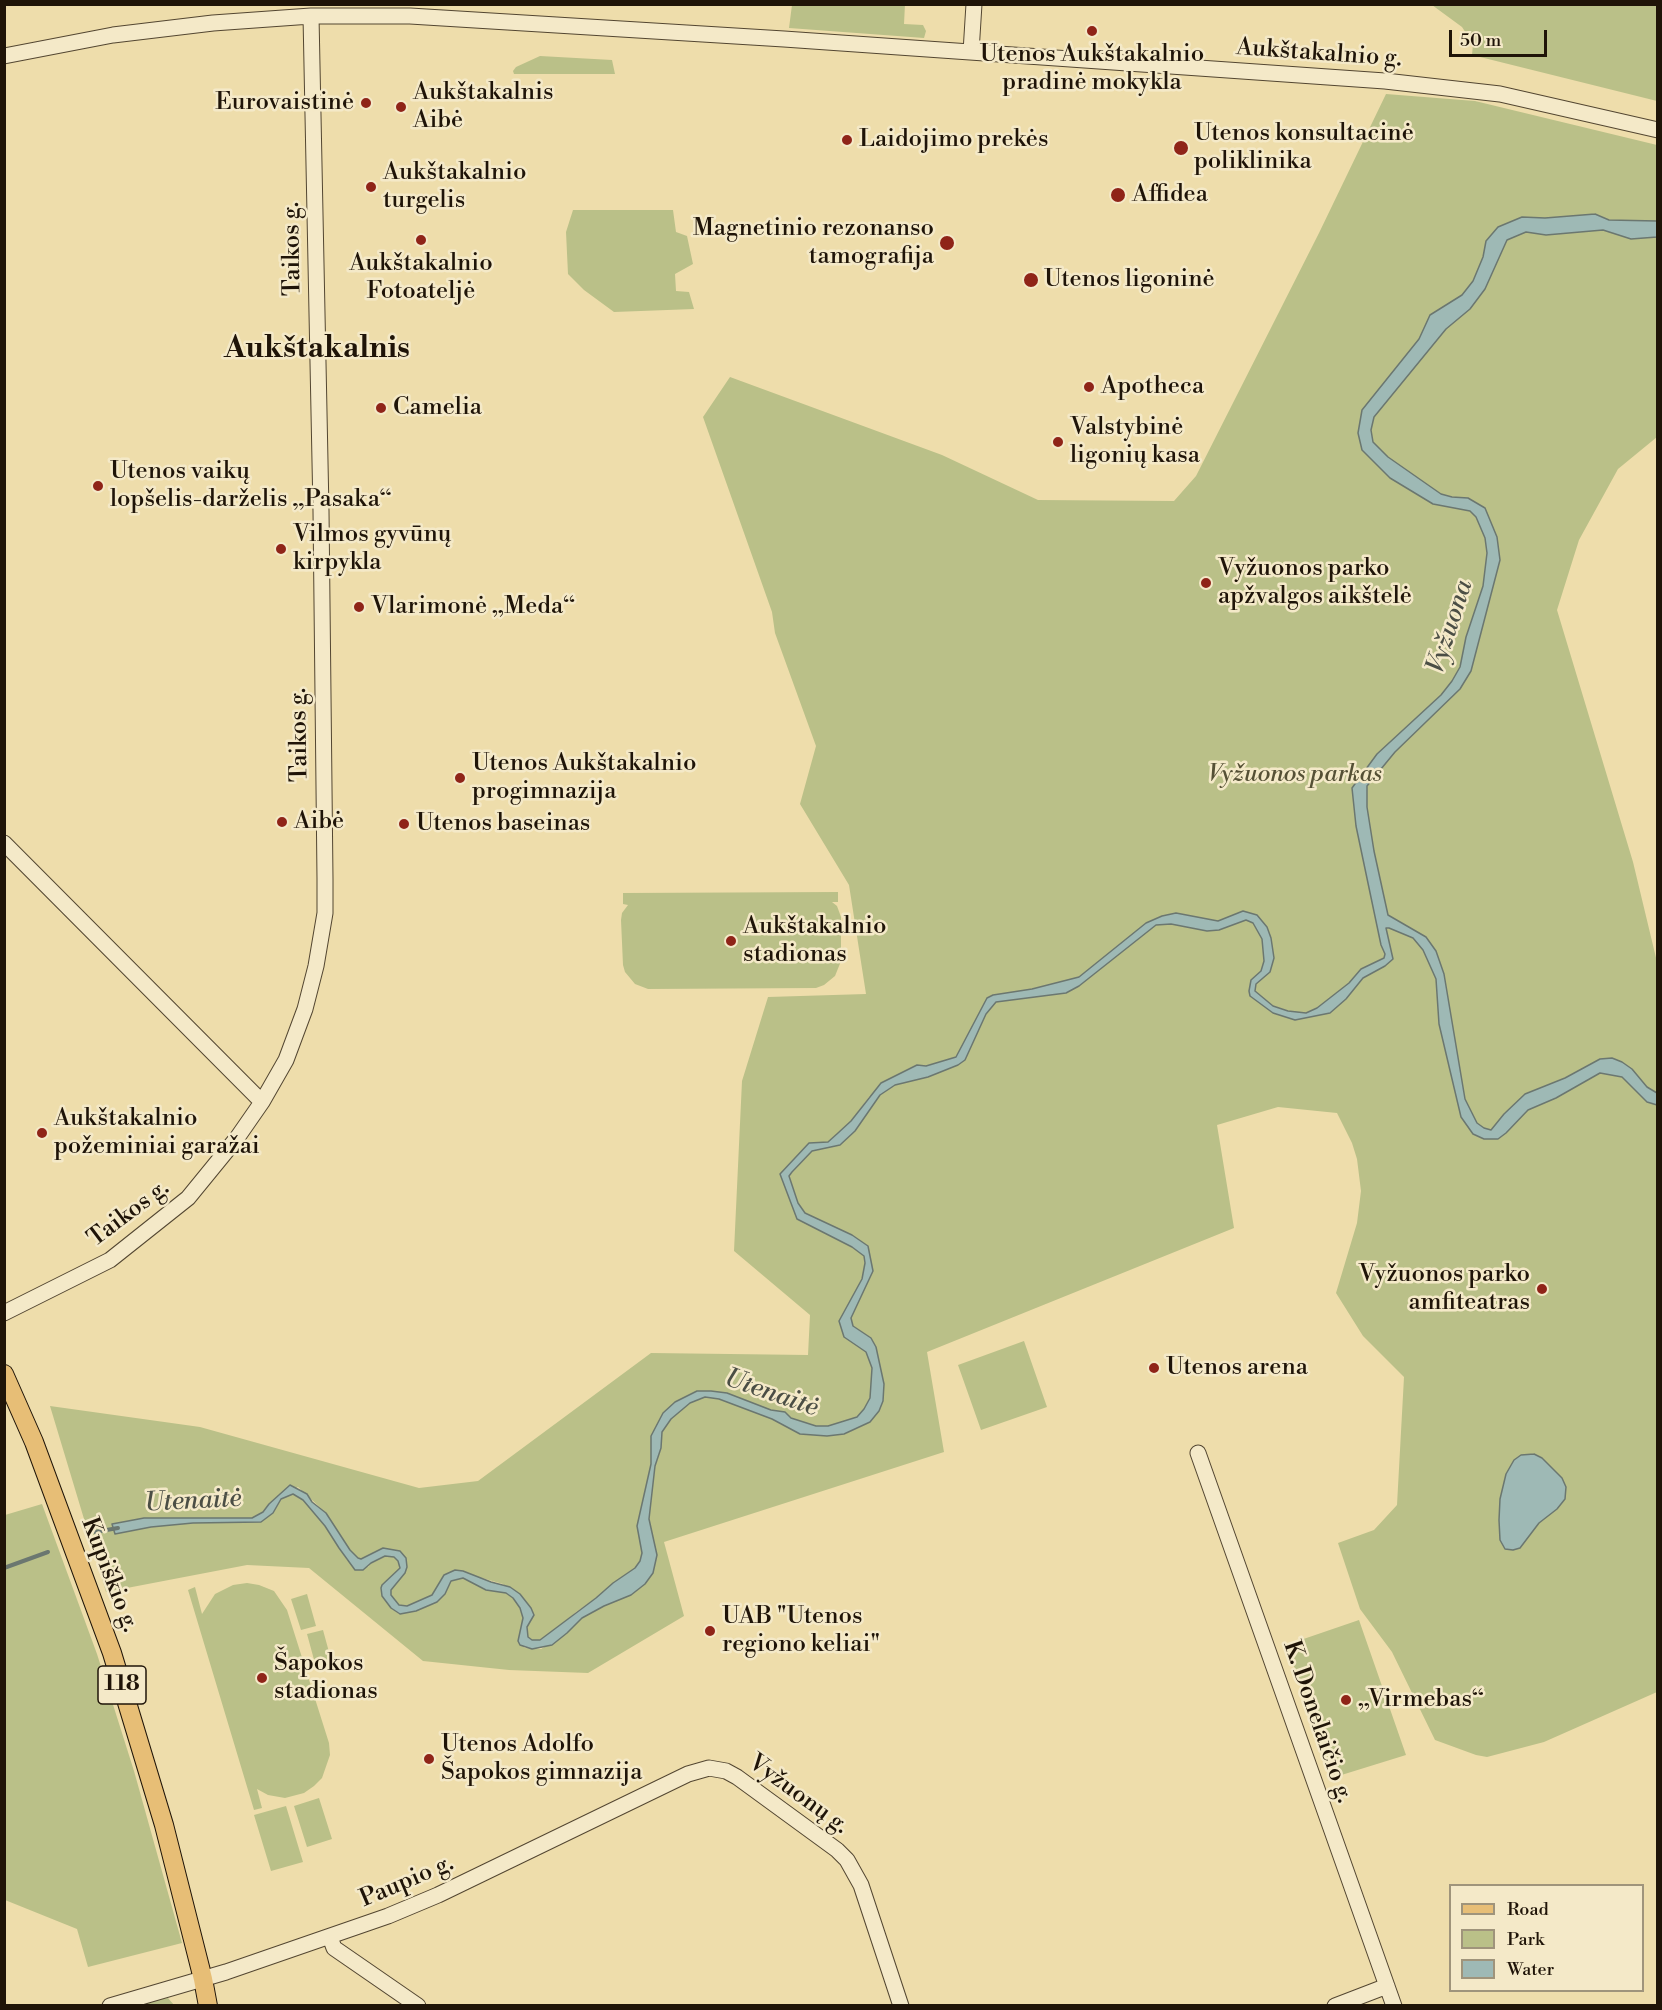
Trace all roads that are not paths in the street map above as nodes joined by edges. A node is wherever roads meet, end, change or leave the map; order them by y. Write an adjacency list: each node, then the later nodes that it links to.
1 (974, 4): 3 (street)
2 (311, 16): 3 (street, Aukštakalnio g.); 4 (street, Aukštakalnio g.); 7 (street, Taikos g.)
3 (971, 52): 5 (street, Aukštakalnio g.)
4 (4, 56)
5 (1658, 130)
6 (4, 843): 7 (street)
7 (262, 1102): 8 (street, Taikos g.)
8 (4, 1313)
9 (4, 1374): 13 (main road, Kupiškio g. / 118)
10 (1198, 1454): 14 (street, K. Donelaičio g.)
11 (709, 1768): 12 (street, Paupio g.); 18 (street, Vyžuonų g.)
12 (330, 1937): 13 (street, Paupio g.); 17 (street)
13 (203, 1979): 15 (street, Paupio g.); 16 (main road, Kupiškio g. / 118)
14 (1387, 1986): 19 (street); 20 (street, K. Donelaičio g.)
15 (110, 2006)
16 (208, 2006)
17 (418, 2006)
18 (902, 2006)
19 (1335, 2006)
20 (1394, 2006)

